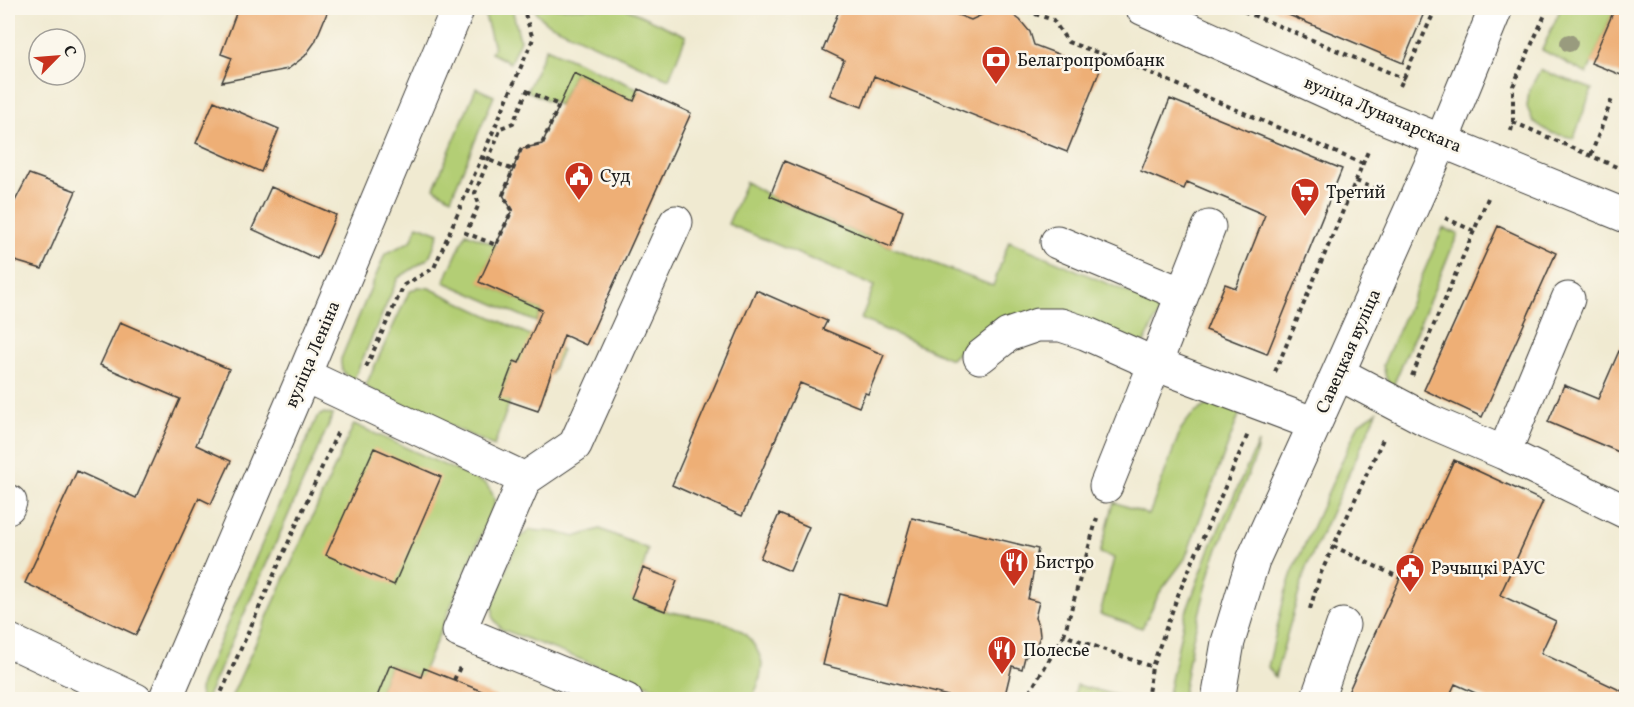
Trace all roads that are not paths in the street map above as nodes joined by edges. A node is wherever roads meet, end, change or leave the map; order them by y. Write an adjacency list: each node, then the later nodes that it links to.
1 (458, 8): 14 (street, вуліца Леніна)
2 (1142, 8): 4 (street, вуліца Луначарскага)
3 (1496, 8): 4 (street, Савецкая вуліца)
4 (1442, 140): 5 (street, вуліца Луначарскага); 13 (street, Савецкая вуліца)
5 (1626, 216)
6 (676, 222): 17 (street)
7 (1209, 227): 9 (street)
8 (1057, 242): 9 (street)
9 (1182, 294): 12 (street)
10 (1568, 299): 16 (street)
11 (980, 357): 12 (street)
12 (1155, 364): 15 (street); 18 (street)
13 (1338, 373): 15 (street, Савецкая вуліца); 16 (street)
14 (304, 375): 17 (street); 23 (street, вуліца Леніна)
15 (1315, 423): 25 (street, Савецкая вуліца)
16 (1503, 453): 19 (street)
17 (525, 479): 24 (street)
18 (1106, 486)
19 (1626, 512)
20 (1343, 625): 26 (street)
21 (8, 640): 22 (street)
22 (136, 699)
23 (165, 699)
24 (626, 699)
25 (1218, 699)
26 (1317, 699)

